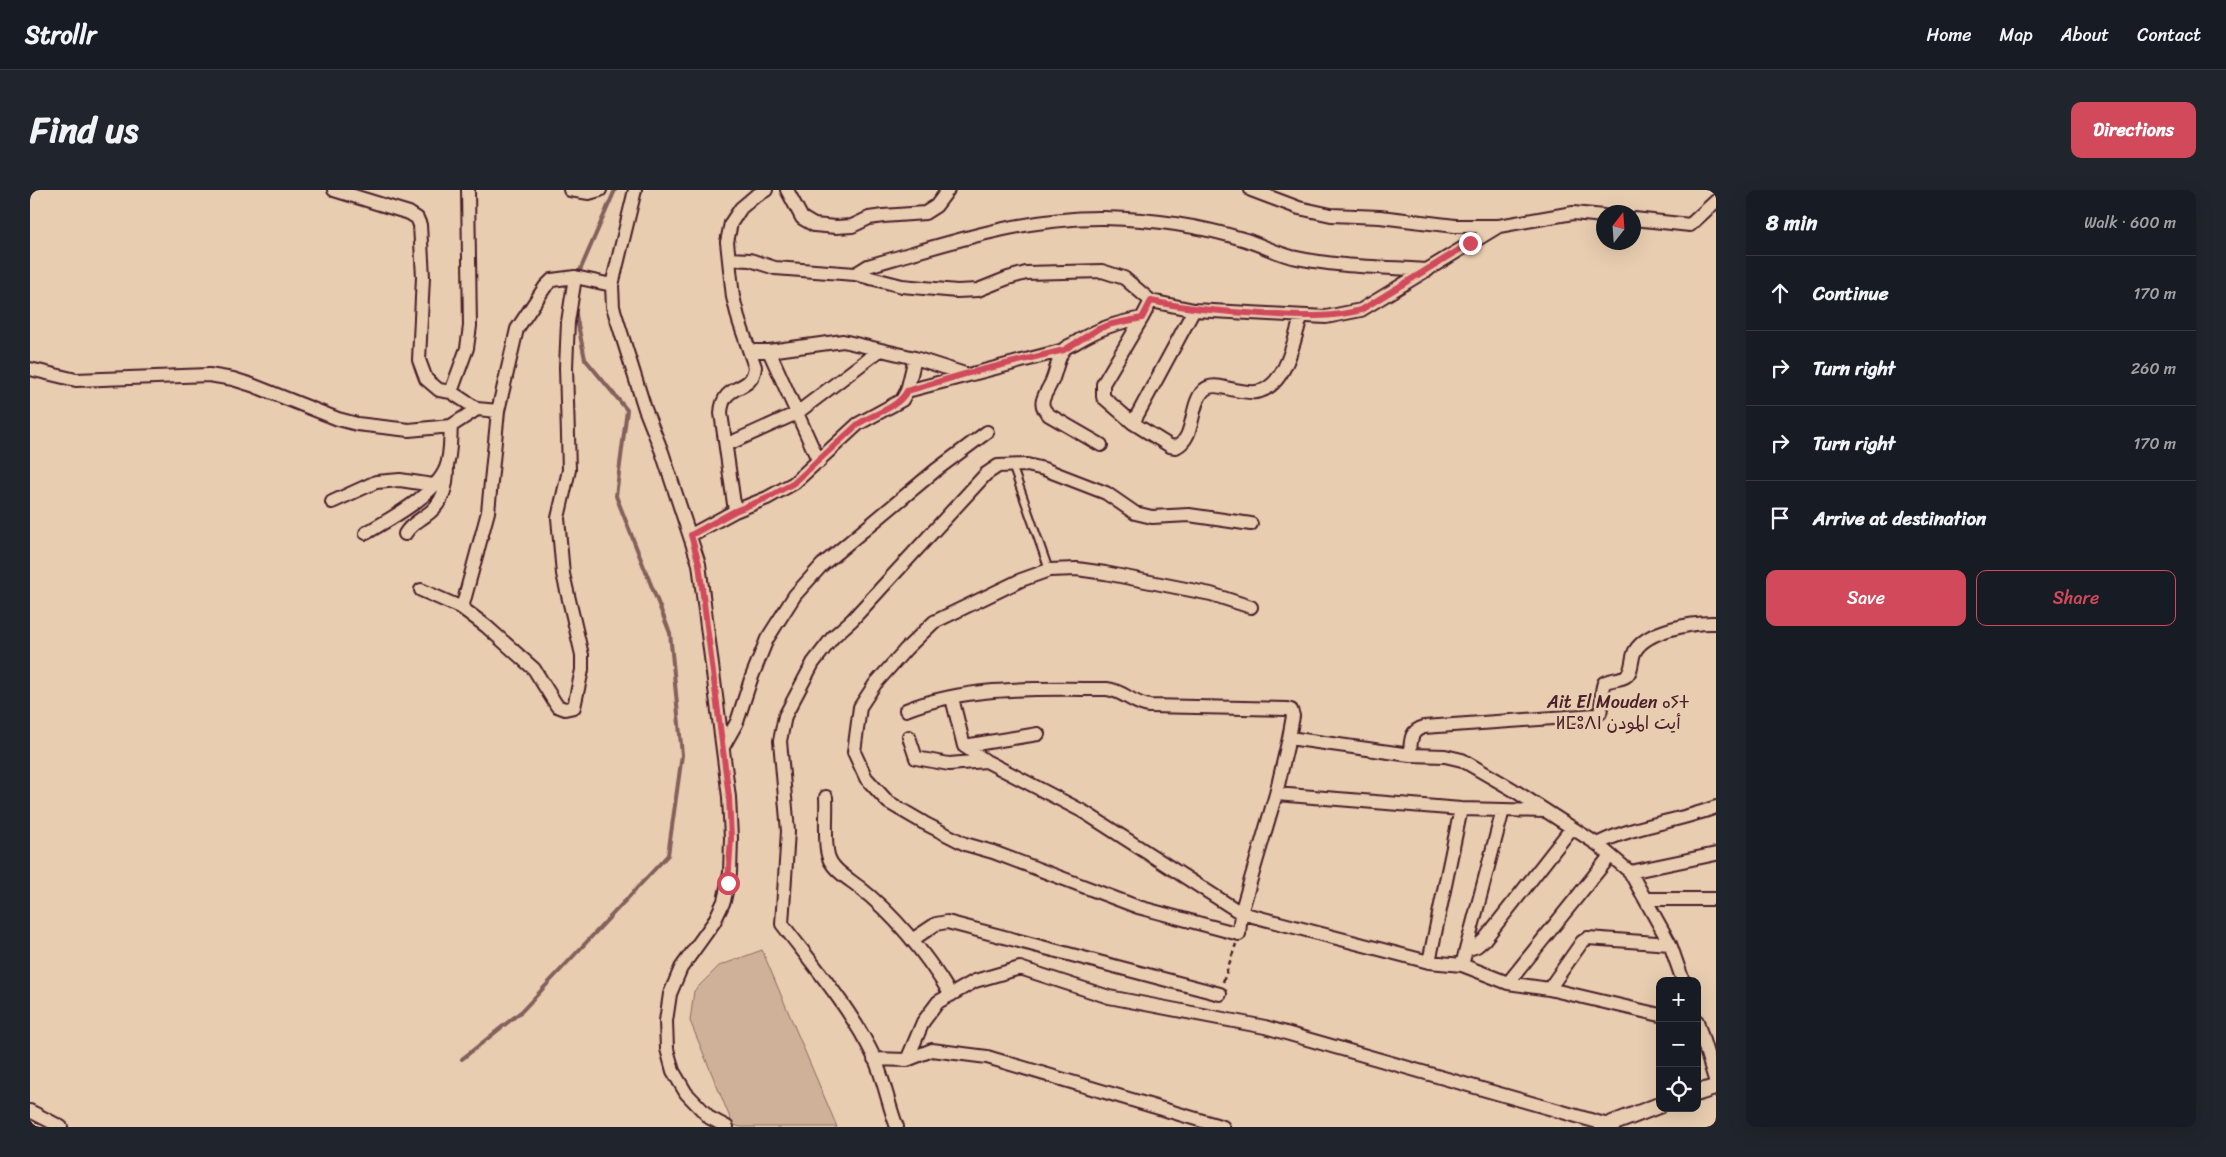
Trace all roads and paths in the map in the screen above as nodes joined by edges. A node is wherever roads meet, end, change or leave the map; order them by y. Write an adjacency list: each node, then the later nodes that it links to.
1 (334, 190): 31 (street)
2 (468, 190): 31 (street)
3 (570, 190): 4 (street)
4 (600, 190)
5 (635, 190): 18 (street)
6 (766, 190): 14 (street)
7 (787, 190): 9 (street)
8 (1251, 190): 13 (street)
9 (944, 192)
10 (1716, 201): 12 (street)
11 (1596, 215): 13 (street)
12 (1641, 220)
13 (1499, 226): 15 (street)
14 (729, 259): 16 (street); 25 (street)
15 (1428, 270): 16 (street); 21 (street)
16 (855, 274): 19 (street)
17 (575, 278): 18 (street); 33 (street); 53 (street)
18 (612, 285): 49 (street)
19 (1151, 301): 20 (street); 22 (street)
20 (1194, 310): 21 (street); 35 (street)
21 (1301, 317): 35 (street)
22 (1142, 318): 24 (street); 35 (street)
23 (880, 350): 26 (street); 27 (street); 34 (street)
24 (1064, 350): 29 (street); 39 (street)
25 (750, 351): 26 (street); 38 (street)
26 (769, 351): 34 (street)
27 (915, 358): 29 (street); 30 (street)
28 (30, 369): 36 (street)
29 (965, 374): 30 (street)
30 (907, 391): 40 (street)
31 (451, 392): 32 (street)
32 (477, 409): 33 (street); 36 (street)
33 (498, 411): 53 (street)
34 (797, 413): 38 (street); 40 (street)
35 (1133, 423)
36 (451, 426): 42 (street)
37 (987, 432): 61 (street)
38 (726, 445): 45 (street)
39 (1101, 445)
40 (819, 462): 45 (street)
41 (1012, 464): 46 (street); 50 (lane); 91 (street)
42 (446, 467): 43 (street); 48 (street)
43 (433, 485): 44 (street); 47 (street)
44 (332, 502)
45 (735, 511): 49 (street)
46 (1251, 524)
47 (366, 533)
48 (405, 534)
49 (691, 535): 61 (street)
50 (1049, 570): 52 (street); 78 (street)
51 (421, 590): 53 (street)
52 (1251, 607)
53 (462, 608)
54 (1716, 623): 62 (street)
55 (952, 698): 56 (street); 59 (street); 60 (street)
56 (906, 710)
57 (1038, 734): 60 (street)
58 (910, 738): 63 (street)
59 (1289, 738): 62 (street); 64 (street)
60 (964, 746): 63 (street)
61 (723, 747): 100 (street)
62 (1410, 755): 69 (street)
63 (986, 761): 77 (street)
64 (1276, 794): 67 (street); 77 (street)
65 (826, 797): 79 (street)
66 (1716, 807): 71 (street)
67 (1461, 809): 68 (street); 82 (street)
68 (1503, 810): 69 (street); 81 (street)
69 (1545, 812): 70 (street)
70 (1571, 829): 71 (street); 81 (street)
71 (1597, 844): 73 (street)
72 (1716, 854): 74 (street)
73 (1610, 856): 74 (street); 85 (street)
74 (1630, 872): 75 (street)
75 (1647, 899): 76 (street); 80 (street)
76 (1716, 899)
77 (1241, 913): 78 (street); 82 (street)
78 (1239, 934): 87 (path)
79 (912, 940): 87 (street); 88 (street)
80 (1670, 944): 84 (street); 86 (street)
81 (1466, 950): 83 (street)
82 (1429, 962): 83 (street)
83 (1462, 965): 85 (street)
84 (1682, 977)
85 (1508, 983): 86 (street)
86 (1549, 989): 89 (street)
87 (1220, 994)
88 (951, 995): 92 (street); 98 (street)
89 (1656, 1014)
90 (1701, 1033): 93 (street)
91 (874, 1059): 92 (street); 101 (street)
92 (907, 1060): 102 (street)
93 (1716, 1083)
94 (1716, 1087): 95 (street)
95 (1701, 1092)
96 (1656, 1107): 98 (street)
97 (30, 1111): 99 (street)
98 (1605, 1126)
99 (61, 1127)
100 (727, 1127)
101 (896, 1127)
102 (1223, 1127)

